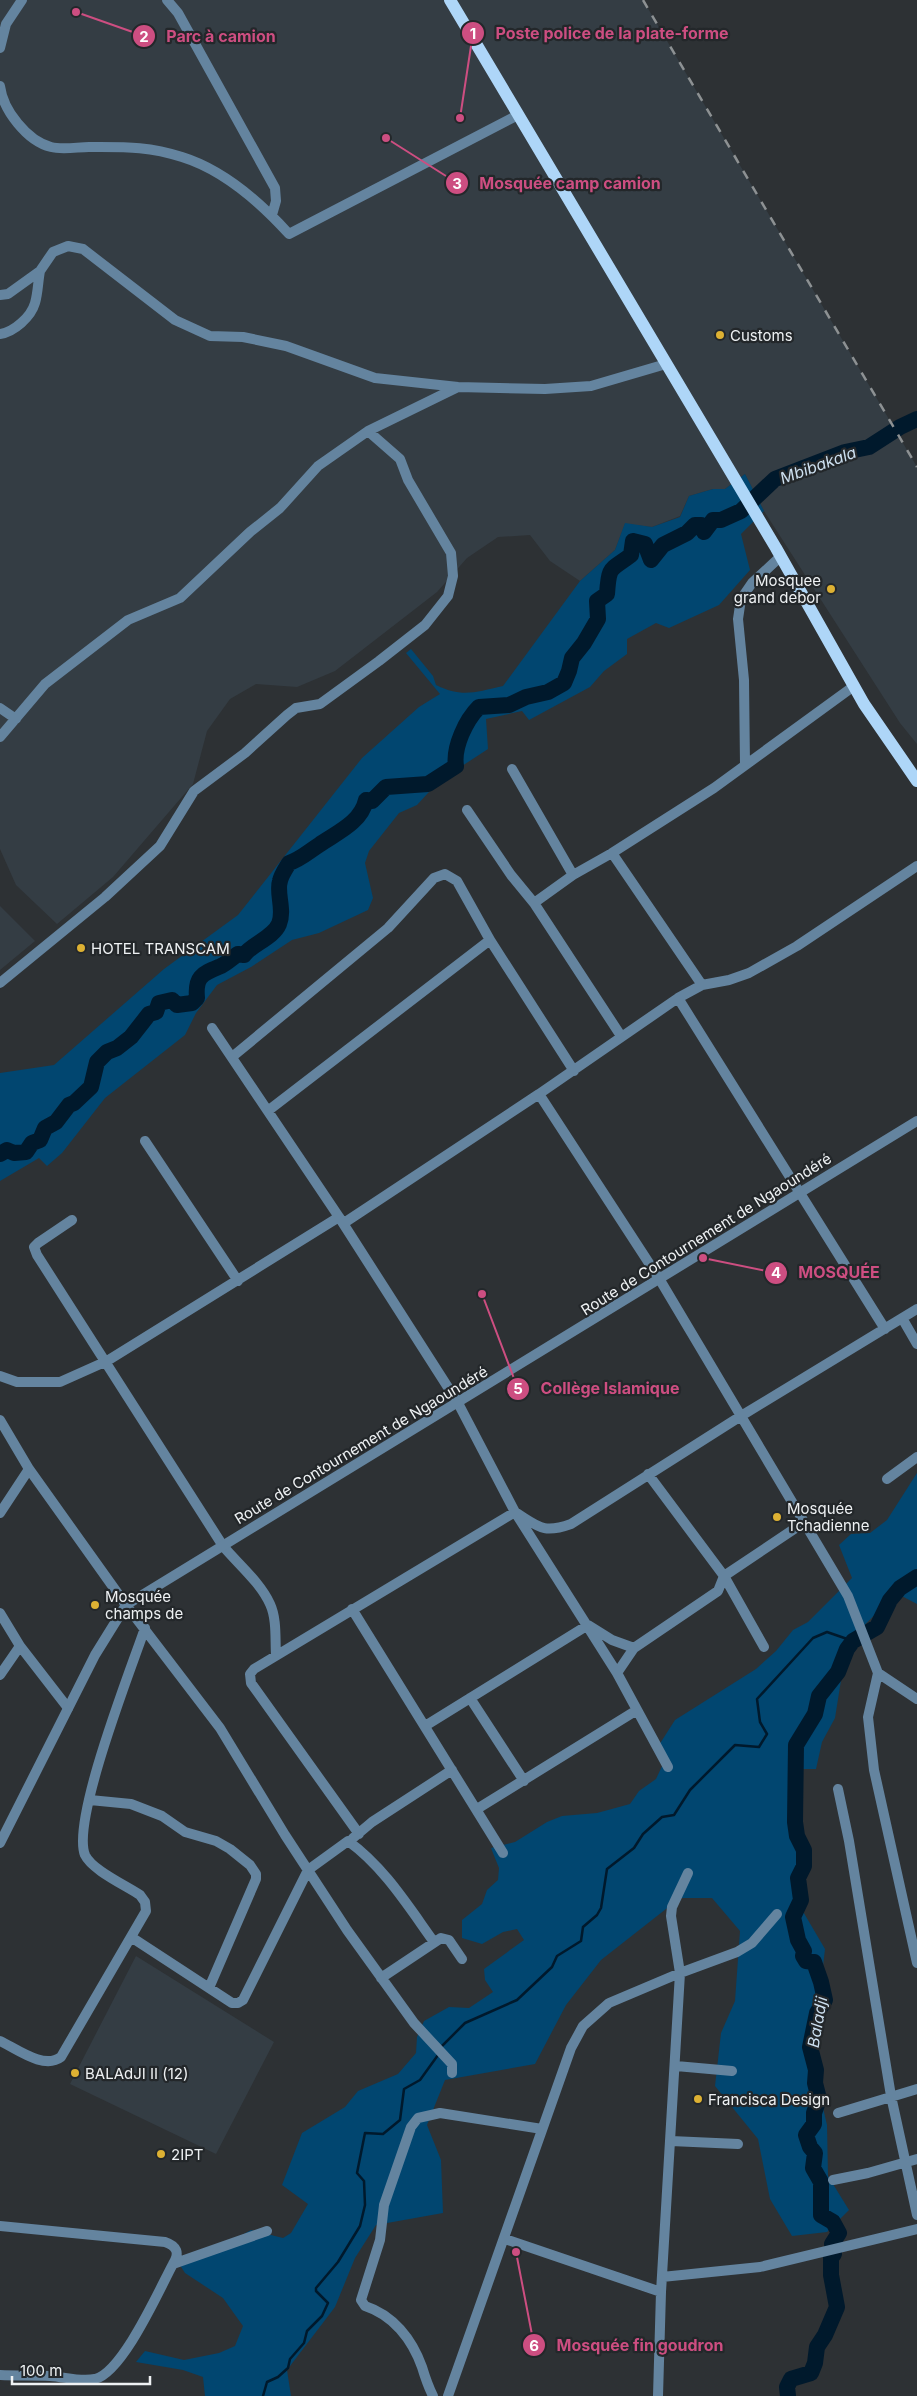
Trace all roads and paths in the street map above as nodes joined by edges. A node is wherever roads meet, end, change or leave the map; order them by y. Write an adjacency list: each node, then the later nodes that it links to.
1 (22, 0): 4 (street)
2 (167, 0): 7 (street)
3 (450, 0): 6 (main road)
4 (0, 48)
5 (0, 86): 7 (street)
6 (518, 115): 7 (street); 11 (main road)
7 (272, 215)
8 (40, 270): 9 (street); 10 (street); 12 (street)
9 (0, 294)
10 (0, 334)
11 (666, 364): 12 (street); 14 (main road)
12 (458, 387): 13 (street)
13 (368, 431): 17 (street); 28 (street)
14 (780, 557): 15 (main road); 19 (street)
15 (854, 686): 19 (street); 21 (main road)
16 (0, 708): 17 (street)
17 (16, 718): 18 (street)
18 (0, 737)
19 (745, 765): 23 (street)
20 (512, 769): 25 (street)
21 (917, 781)
22 (467, 810): 26 (street)
23 (612, 852): 25 (street); 29 (street)
24 (917, 866): 29 (street)
25 (573, 875): 26 (street)
26 (534, 903): 32 (street)
27 (490, 940): 33 (street); 34 (street); 36 (street)
28 (0, 983)
29 (702, 985): 30 (street)
30 (678, 998): 32 (street); 39 (street)
31 (212, 1028): 33 (street)
32 (621, 1036): 34 (street)
33 (232, 1057): 36 (street)
34 (574, 1071): 35 (street)
35 (539, 1094): 41 (street); 42 (street)
36 (269, 1110): 41 (street)
37 (917, 1122): 39 (street, Route de Contournement de Ngaoundéré)
38 (144, 1141): 43 (street)
39 (801, 1194): 42 (street, Route de Contournement de Ngaoundéré); 46 (street)
40 (72, 1220): 48 (street)
41 (341, 1220): 43 (street); 50 (street)
42 (660, 1280): 50 (street, Route de Contournement de Ngaoundéré); 51 (street)
43 (238, 1281): 48 (street)
44 (917, 1309): 45 (street)
45 (902, 1318): 46 (street); 47 (street)
46 (885, 1329): 51 (street)
47 (917, 1344)
48 (106, 1361): 49 (street); 60 (street)
49 (0, 1376)
50 (458, 1403): 57 (street); 60 (street, Route de Contournement de Ngaoundéré)
51 (741, 1416): 55 (street); 59 (street)
52 (0, 1420): 54 (street)
53 (917, 1457): 56 (street)
54 (29, 1469): 58 (street); 62 (street)
55 (648, 1474): 57 (street); 61 (street)
56 (887, 1479)
57 (515, 1512): 63 (street); 65 (street)
58 (0, 1513)
59 (803, 1523): 61 (street); 72 (street)
60 (223, 1546): 62 (street, Route de Contournement de Ngaoundéré); 70 (street)
61 (724, 1576): 68 (street); 69 (street)
62 (126, 1605): 66 (street); 76 (street, Route de Contournement de Ngaoundéré)
63 (352, 1609): 70 (street); 78 (street)
64 (0, 1613): 67 (street)
65 (588, 1626): 69 (street); 71 (street); 74 (street)
66 (145, 1628): 83 (street); 89 (street)
67 (20, 1646): 73 (street); 76 (street)
68 (764, 1647)
69 (634, 1648): 71 (street)
70 (276, 1655): 85 (street)
71 (617, 1673): 77 (street)
72 (878, 1673): 75 (street); 95 (street)
73 (0, 1675)
74 (470, 1698): 78 (street); 81 (street)
75 (917, 1699)
76 (68, 1708): 87 (street, Route de Contournement de Ngaoundéré)
77 (637, 1710): 79 (street); 81 (street)
78 (425, 1726): 80 (street)
79 (668, 1767)
80 (452, 1770): 84 (street); 85 (street)
81 (524, 1781): 84 (street)
82 (838, 1789): 104 (street)
83 (90, 1800): 92 (street); 98 (street)
84 (477, 1809): 88 (street)
85 (359, 1834): 86 (street)
86 (348, 1841): 89 (street); 93 (street)
87 (0, 1843)
88 (503, 1853)
89 (308, 1870): 97 (street); 98 (street)
90 (688, 1873): 96 (street)
91 (777, 1914): 96 (street)
92 (131, 1937): 98 (street); 99 (street)
93 (434, 1942): 94 (street); 97 (street)
94 (462, 1959)
95 (917, 1963)
96 (680, 1973): 100 (street); 106 (street)
97 (381, 1978): 102 (street)
98 (209, 1988)
99 (0, 2041)
100 (676, 2066): 101 (street); 107 (street)
101 (732, 2070)
102 (452, 2073)
103 (917, 2089): 104 (street)
104 (891, 2096): 105 (street); 110 (street)
105 (838, 2113)
106 (542, 2130): 116 (street); 121 (street)
107 (670, 2141): 108 (street); 118 (street)
108 (738, 2144)
109 (917, 2159): 110 (street)
110 (906, 2162): 111 (street); 112 (street)
111 (833, 2180)
112 (917, 2215)
113 (0, 2226): 117 (street)
114 (917, 2228): 118 (street)
115 (267, 2231): 117 (street)
116 (505, 2239): 119 (street); 122 (street)
117 (173, 2264): 120 (street)
118 (662, 2277): 119 (street)
119 (660, 2292): 123 (street)
120 (0, 2375)
121 (433, 2396)
122 (448, 2396)
123 (658, 2396)

